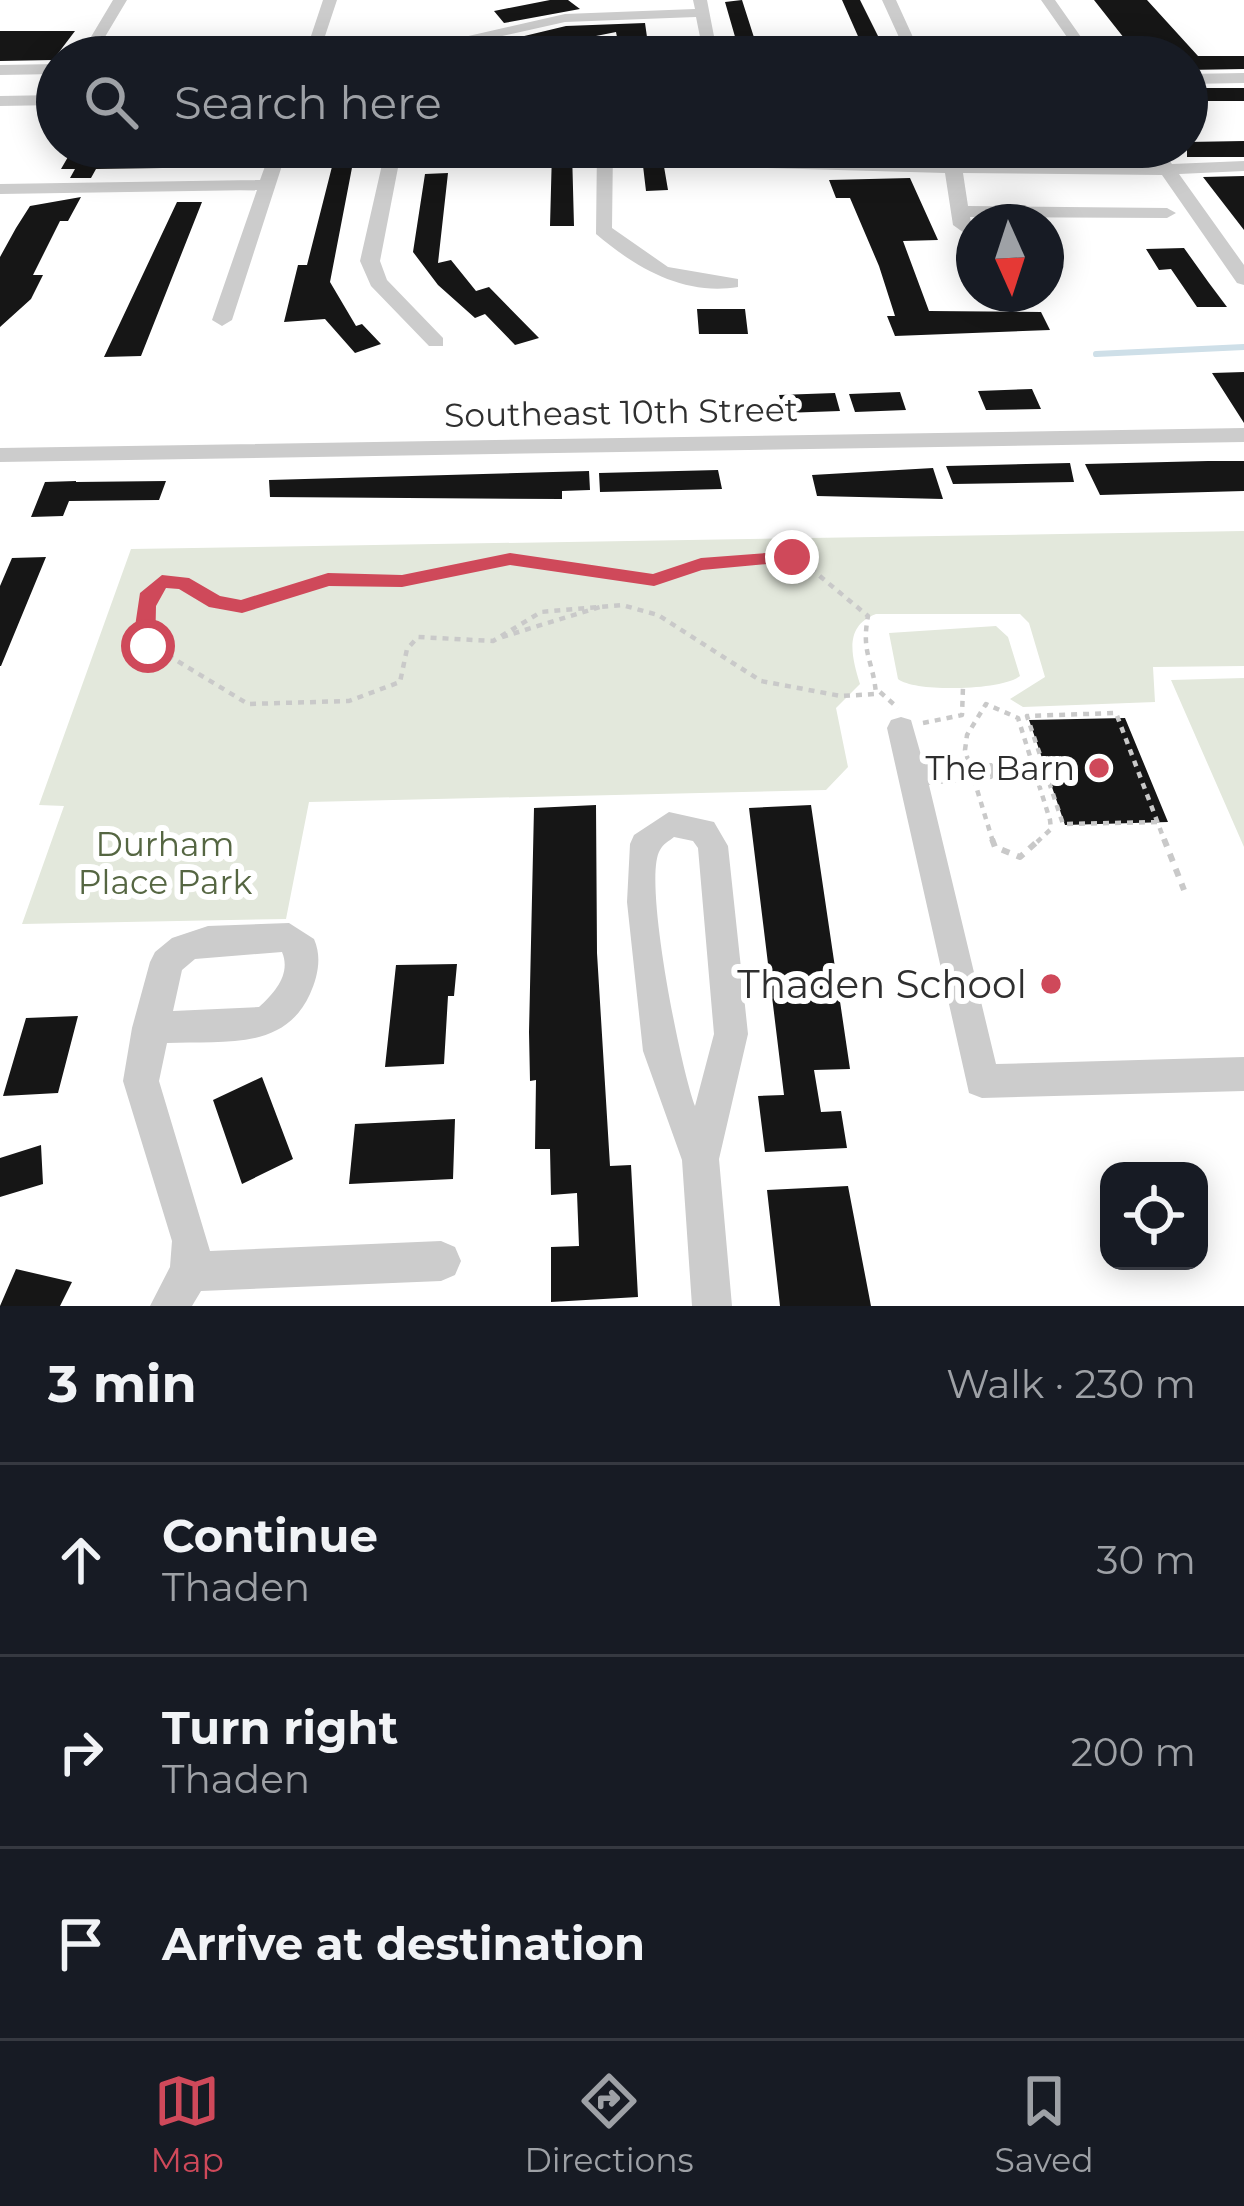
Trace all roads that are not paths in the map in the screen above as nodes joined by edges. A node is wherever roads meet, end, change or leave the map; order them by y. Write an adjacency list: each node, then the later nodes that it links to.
1 (120, 0): 6 (street)
2 (330, 0): 7 (street)
3 (889, 0): 9 (street)
4 (1048, 0): 10 (street)
5 (701, 7): 8 (street)
6 (99, 36)
7 (318, 36)
8 (460, 36)
9 (905, 36)
10 (1073, 36)
11 (36, 69): 12 (street)
12 (0, 70)
13 (1244, 78): 14 (street)
14 (1208, 79)
15 (0, 86): 16 (street)
16 (36, 92)
17 (36, 97): 18 (street)
18 (0, 101)
19 (1208, 166): 20 (street)
20 (1244, 166)
21 (273, 168): 27 (street)
22 (390, 168): 35 (street)
23 (604, 168): 33 (street)
24 (956, 168): 25 (street); 29 (street)
25 (1128, 168)
26 (1167, 168): 32 (street)
27 (267, 185): 28 (street); 34 (street)
28 (0, 189)
29 (960, 204)
30 (1064, 212): 31 (street)
31 (1167, 213)
32 (1244, 279)
33 (731, 283)
34 (221, 320)
35 (436, 342)
36 (1244, 435): 37 (street, Southeast 10th Street)
37 (7, 455): 38 (street)
38 (0, 484)
39 (904, 723): 41 (street)
40 (982, 771): 41 (street)
41 (912, 774): 43 (street)
42 (149, 1028): 46 (street)
43 (1244, 1074)
44 (700, 1159): 44 (street); 47 (street)
45 (441, 1261): 46 (street)
46 (180, 1289)
47 (712, 1306)

